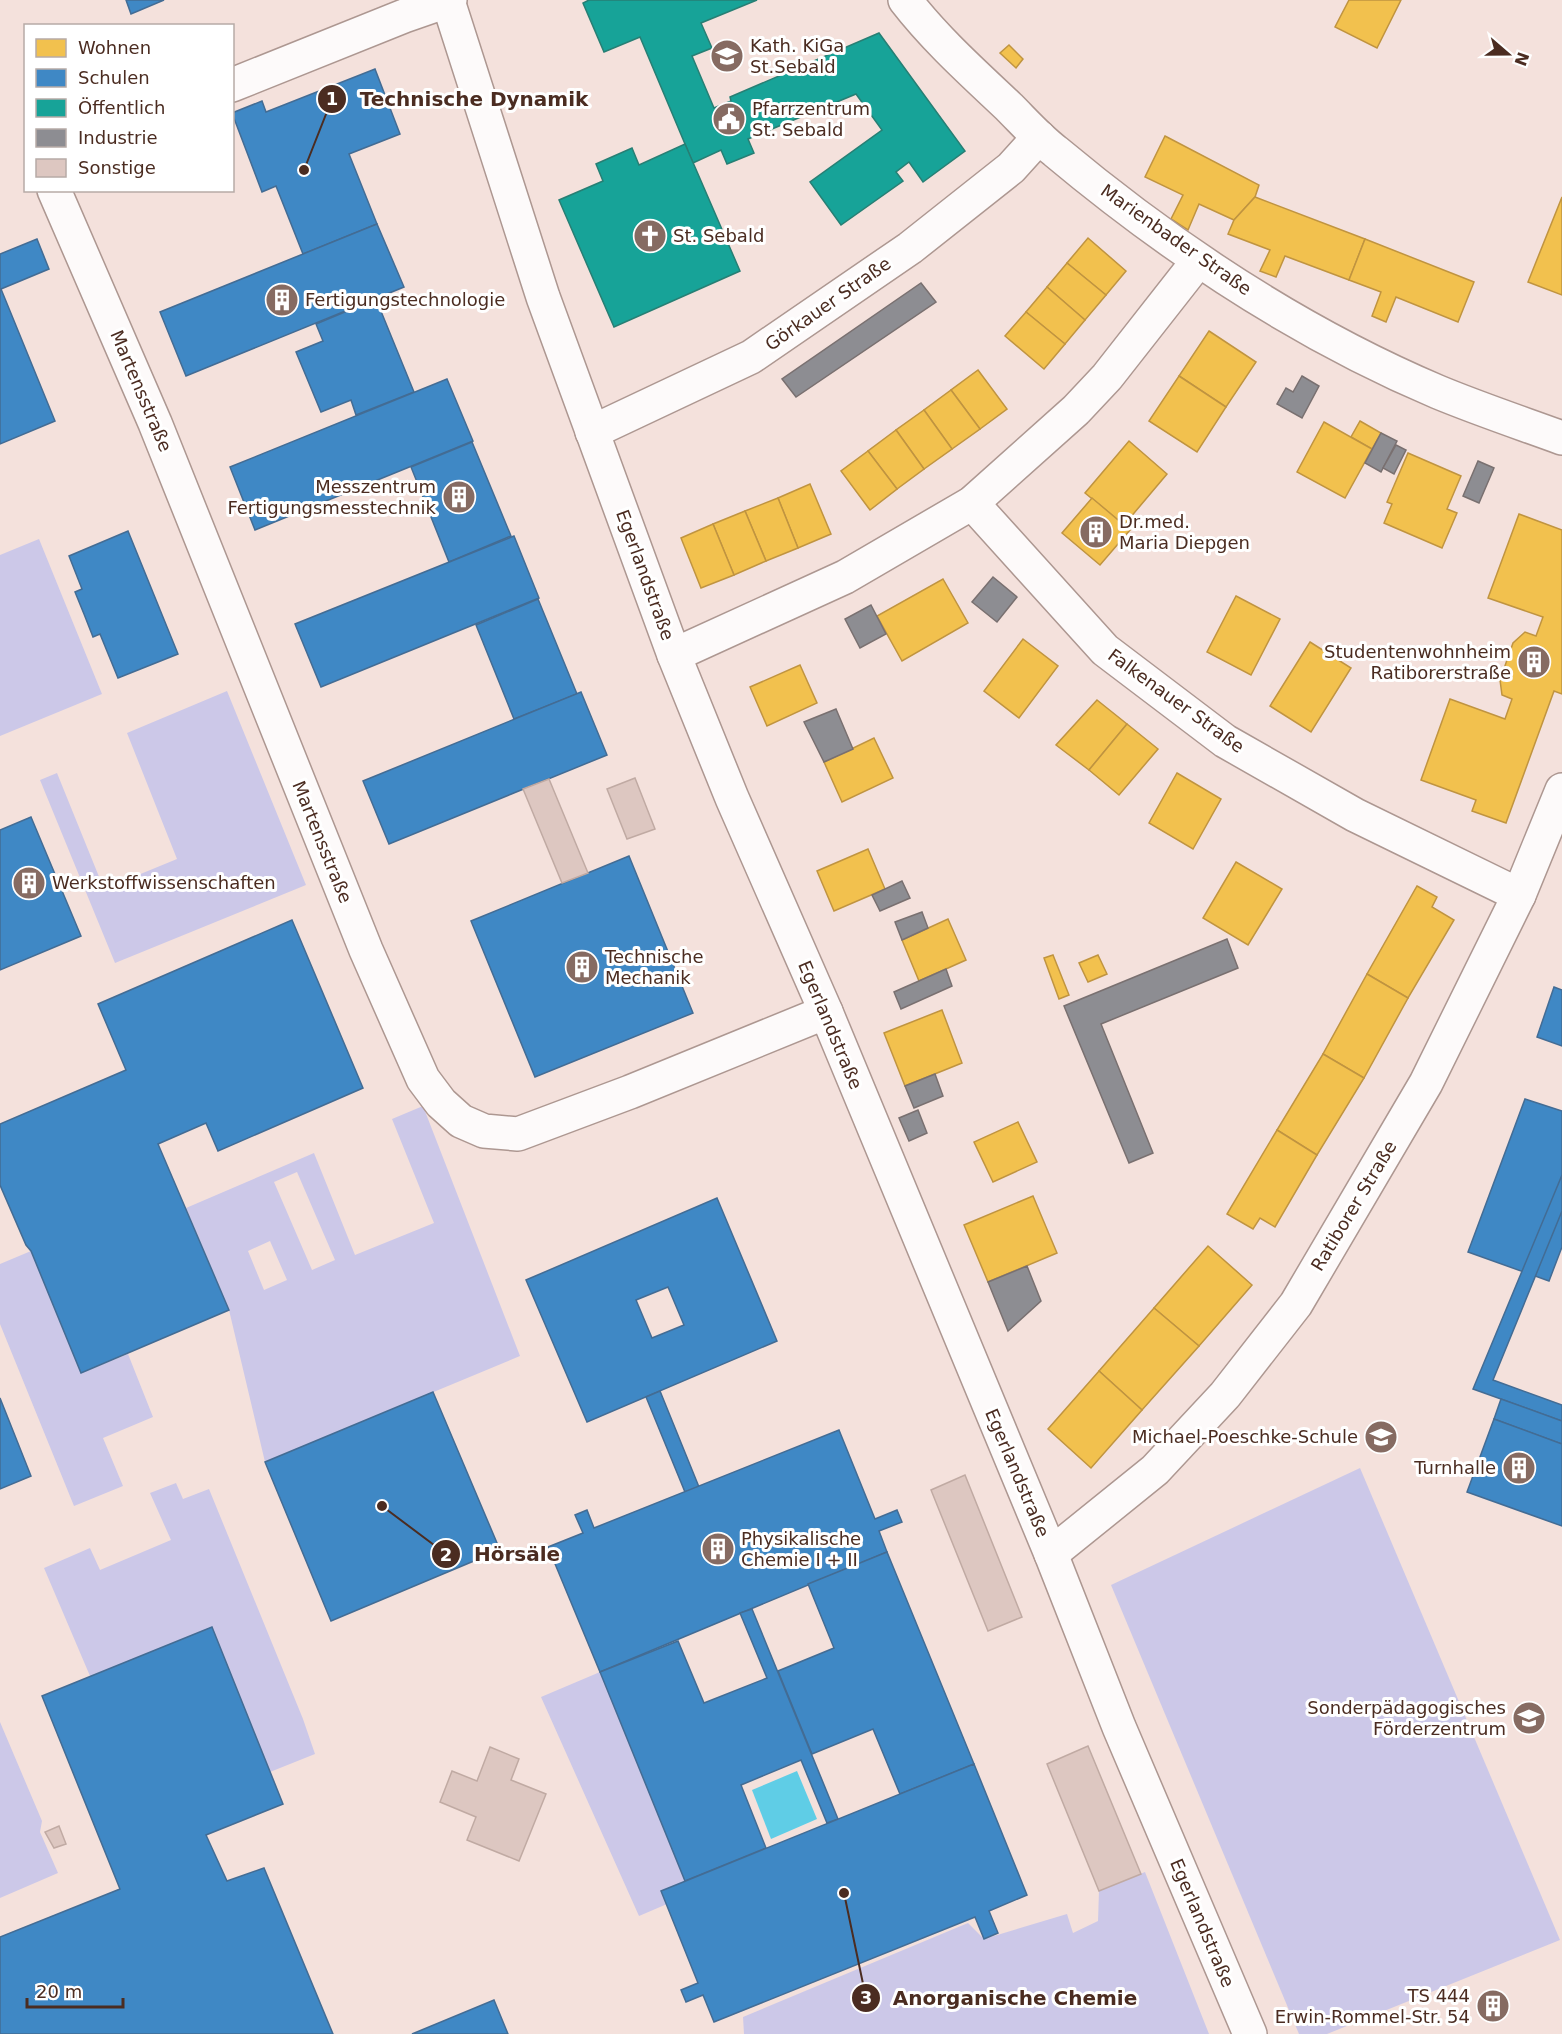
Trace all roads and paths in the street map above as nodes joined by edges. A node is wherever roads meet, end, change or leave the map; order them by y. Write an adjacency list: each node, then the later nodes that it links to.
1 (904, 0): 4 (street, Marienbader Straße)
2 (449, 1): 3 (street); 7 (street, Egerlandstraße)
3 (234, 84)
4 (1039, 137): 6 (street, Marienbader Straße); 7 (street, Görkauer Straße)
5 (55, 192): 13 (street, Martensstraße)
6 (1198, 261): 8 (street, Marienbader Straße); 9 (street)
7 (592, 432): 10 (street, Egerlandstraße)
8 (1562, 438)
9 (972, 503): 10 (street); 12 (street, Falkenauer Straße)
10 (674, 655): 13 (street, Egerlandstraße)
11 (1562, 790): 12 (street, Ratiborer Straße)
12 (1519, 895): 14 (street, Ratiborer Straße)
13 (826, 1012): 14 (street, Egerlandstraße)
14 (1051, 1554): 15 (street, Egerlandstraße)
15 (1250, 2034)

